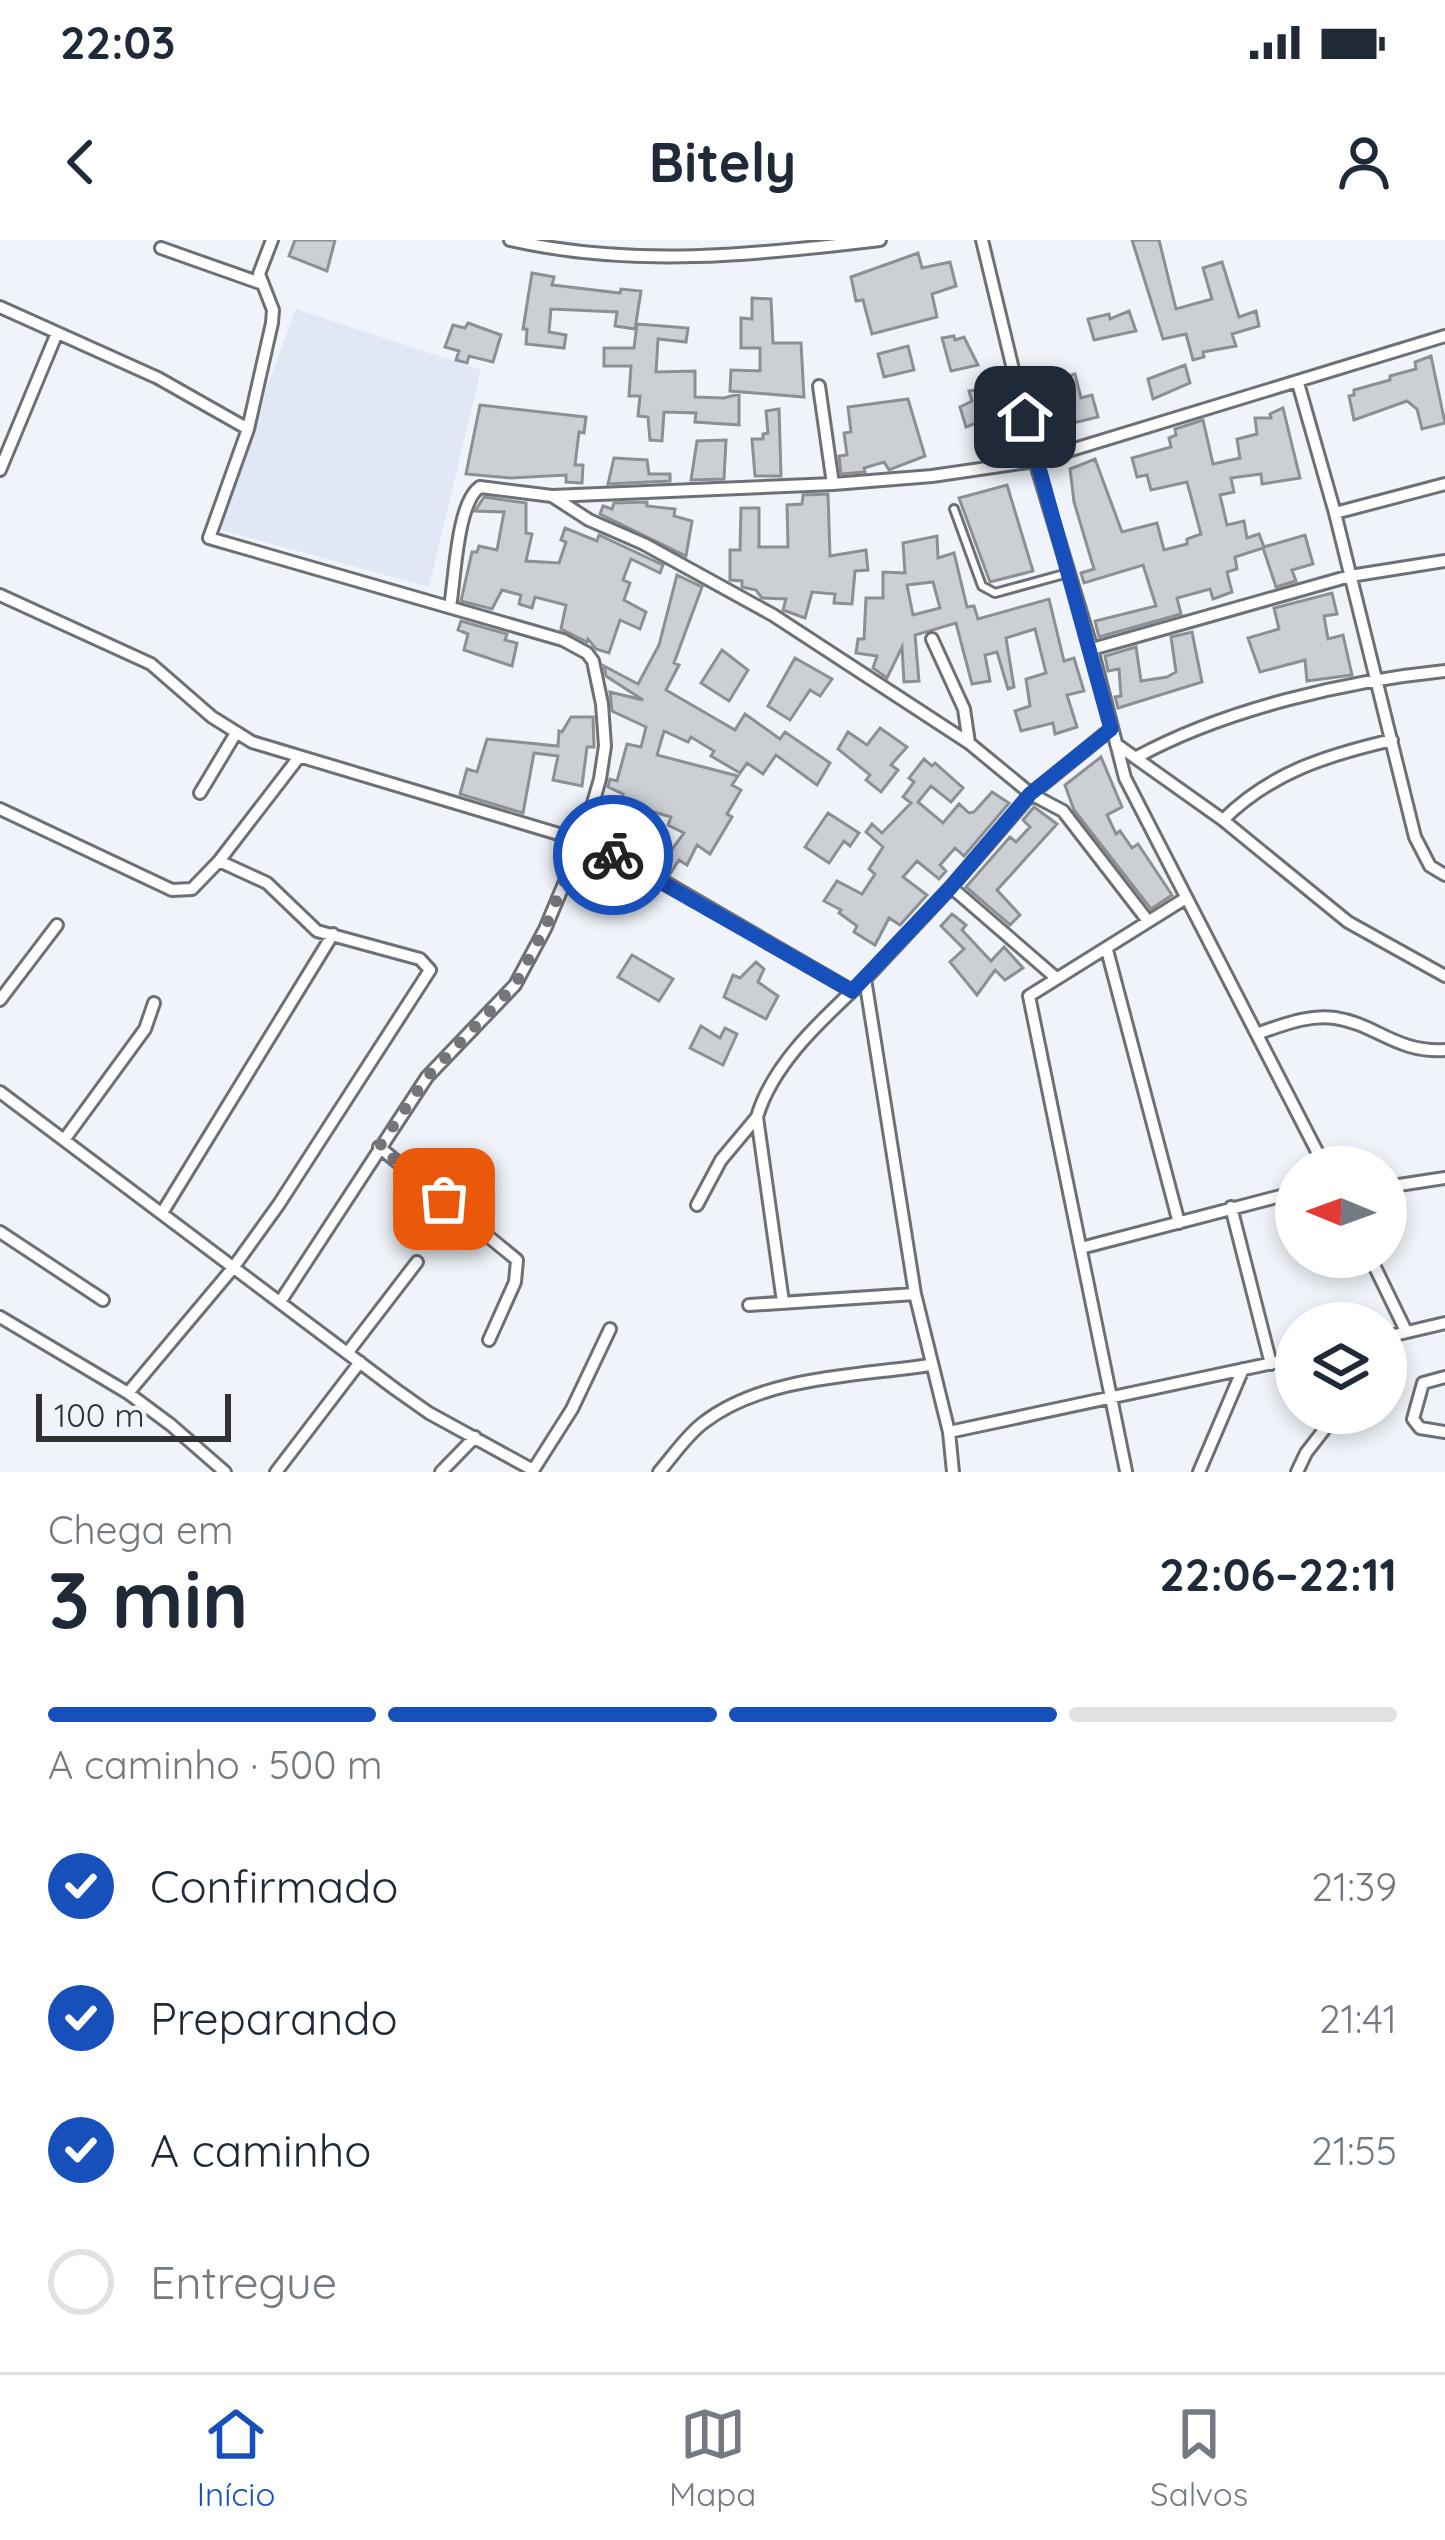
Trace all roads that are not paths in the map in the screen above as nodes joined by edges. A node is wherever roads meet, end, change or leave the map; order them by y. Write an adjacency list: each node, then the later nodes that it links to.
1 (272, 240): 7 (street)
2 (510, 240): 5 (street)
3 (880, 240): 5 (street)
4 (982, 240): 14 (street)
5 (527, 242)
6 (161, 248): 7 (street)
7 (260, 283): 13 (street)
8 (0, 307): 9 (street)
9 (57, 333): 13 (street); 15 (street)
10 (1445, 336): 11 (street)
11 (1298, 383): 14 (street); 20 (street)
12 (819, 386): 16 (street)
13 (248, 430): 25 (street)
14 (1035, 461): 16 (street); 22 (street)
15 (0, 470)
16 (833, 484): 18 (street)
17 (1445, 484): 20 (street)
18 (552, 496): 25 (street); 33 (street)
19 (954, 508): 22 (lane)
20 (1335, 513): 23 (street)
21 (1445, 561): 23 (street)
22 (1067, 573): 27 (street)
23 (1350, 576): 27 (street); 29 (street)
24 (0, 595): 31 (street)
25 (450, 607): 41 (street)
26 (932, 638): 33 (street)
27 (1092, 650): 30 (street)
28 (1445, 671): 29 (street)
29 (1378, 682): 32 (street); 36 (street)
30 (1111, 729): 34 (street); 38 (street)
31 (236, 733): 35 (street); 37 (street)
32 (1392, 740): 40 (street); 43 (street)
33 (969, 743): 38 (street)
34 (1116, 744): 36 (street); 45 (street)
35 (298, 757): 41 (street); 42 (street)
36 (1137, 757): 40 (street)
37 (200, 793)
38 (1030, 794): 44 (street); 46 (street)
39 (0, 809): 42 (street)
40 (1223, 820): 50 (street)
41 (581, 841): 53 (street); 62 (street)
42 (219, 860): 48 (street)
43 (1445, 875)
44 (951, 887): 51 (street); 52 (street)
45 (1186, 898): 46 (street); 56 (street)
46 (1148, 921): 49 (street)
47 (57, 926): 54 (street)
48 (333, 934): 68 (street); 73 (street)
49 (1107, 950): 51 (street); 69 (street)
50 (1445, 976)
51 (1054, 977): 71 (street)
52 (865, 979): 53 (street); 74 (street)
53 (852, 991): 59 (street)
54 (0, 1000)
55 (154, 1003): 60 (street)
56 (1259, 1033): 57 (street); 61 (street)
57 (1445, 1050)
58 (0, 1092): 60 (street)
59 (757, 1117): 66 (street); 77 (street)
60 (64, 1140): 68 (street)
61 (1315, 1146)
62 (379, 1147): 76 (street); 83 (street)
63 (1445, 1178): 64 (street)
64 (1407, 1184)
65 (1275, 1197): 67 (street)
66 (697, 1205)
67 (1231, 1207): 69 (street); 87 (street)
68 (163, 1213): 73 (street)
69 (1179, 1223): 71 (street)
70 (0, 1232): 75 (street)
71 (1082, 1248): 92 (street)
72 (417, 1262): 84 (street)
73 (232, 1268): 76 (street); 91 (street)
74 (915, 1294): 77 (street); 88 (street)
75 (103, 1300)
76 (280, 1302): 84 (street)
77 (783, 1302): 78 (street)
78 (749, 1305)
79 (0, 1317): 91 (street)
80 (1445, 1322): 82 (street)
81 (610, 1329): 97 (street)
82 (1407, 1331)
83 (489, 1340)
84 (349, 1352): 85 (street)
85 (360, 1362): 96 (street); 100 (street)
86 (1275, 1363): 87 (street)
87 (1271, 1364): 89 (street)
88 (930, 1365): 93 (street); 102 (street)
89 (1243, 1369): 92 (street); 104 (street)
90 (1445, 1377): 94 (street)
91 (128, 1394): 99 (street)
92 (1114, 1400): 93 (street); 98 (street)
93 (949, 1432): 103 (street)
94 (1445, 1432)
95 (1321, 1434): 105 (street)
96 (475, 1437): 97 (street); 101 (street)
97 (532, 1471)
98 (1126, 1471)
99 (225, 1472)
100 (276, 1472)
101 (441, 1472)
102 (659, 1472)
103 (953, 1472)
104 (1199, 1472)
105 (1297, 1472)

